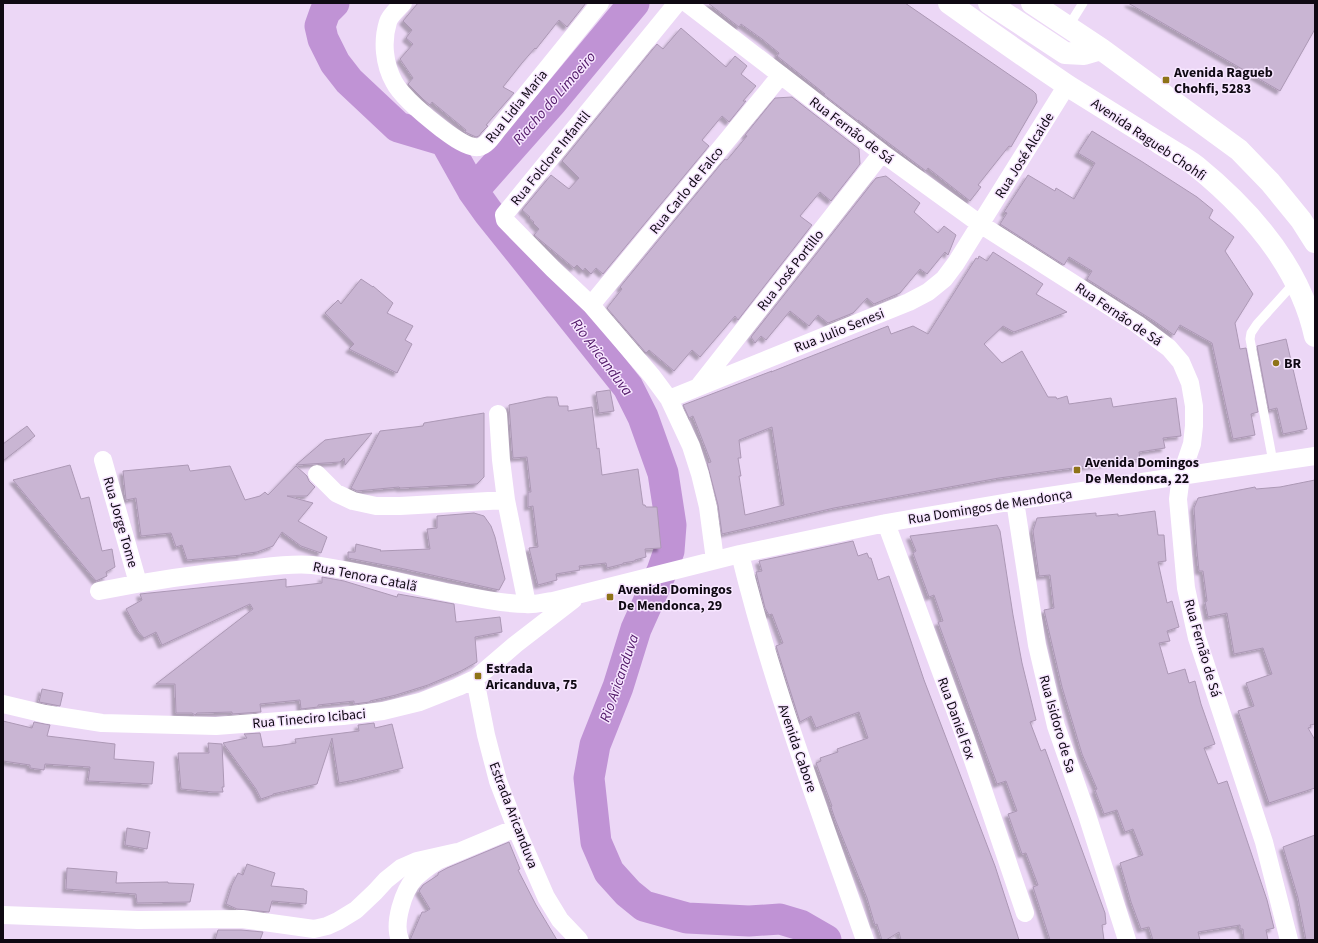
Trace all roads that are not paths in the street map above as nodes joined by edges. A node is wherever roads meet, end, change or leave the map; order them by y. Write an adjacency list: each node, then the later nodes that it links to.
1 (403, 3): 2 (street, Rua Lidia Maria)
2 (600, 3)
3 (677, 3): 17 (street, Rua Folclore Infantil)
4 (687, 3): 11 (street, Rua Fernão de Sá)
5 (949, 3): 12 (main road, Avenida Ragueb Chohfi)
6 (989, 3): 10 (main road)
7 (1032, 3): 9 (main road)
8 (1083, 3): 9 (lane)
9 (1068, 27): 10 (main road)
10 (1101, 50): 15 (main road)
11 (780, 75): 13 (street, Rua Fernão de Sá); 17 (street, Rua Carlo de Falco)
12 (1068, 85): 14 (street, Rua José Alcaide); 16 (main road, Avenida Ragueb Chohfi)
13 (882, 153): 14 (street, Rua Fernão de Sá); 19 (street, Rua José Portillo)
14 (980, 224): 19 (street, Rua Julio Senesi); 26 (street, Rua Fernão de Sá)
15 (1315, 242)
16 (1295, 282): 18 (main road, Avenida Ragueb Chohfi); 24 (lane)
17 (591, 305): 20 (street, Rua Folclore Infantil)
18 (1314, 328)
19 (699, 386): 20 (street, Rua Julio Senesi)
20 (669, 399): 31 (street)
21 (498, 414): 27 (street)
22 (1315, 456): 24 (street, Rua Domingos de Mendonça)
23 (103, 460): 32 (street, Rua Jorge Tome)
24 (1273, 462): 26 (street, Rua Domingos de Mendonça)
25 (317, 474): 27 (street)
26 (1181, 476): 28 (street, Rua Domingos de Mendonça); 46 (street, Rua Fernão de Sá)
27 (506, 500): 35 (street)
28 (1015, 501): 29 (street, Rua Domingos de Mendonça); 45 (street, Rua Isidoro de Sa)
29 (886, 523): 30 (street, Rua Domingos de Mendonça); 40 (street, Rua Daniel Fox)
30 (740, 554): 31 (street, Rua Domingos de Mendonça); 44 (street, Avenida Cabore)
31 (715, 560): 34 (street, Rua Domingos de Mendonça)
32 (138, 583): 33 (street, Rua Tenora Catalã); 35 (street, Rua Tenora Catalã)
33 (99, 591)
34 (582, 594): 35 (street, Rua Tenora Catalã); 36 (street, Rua Tineciro Icibaci)
35 (527, 604)
36 (475, 679): 37 (street, Rua Tineciro Icibaci); 38 (street, Estrada Aricanduva)
37 (3, 704)
38 (516, 828): 39 (street); 43 (street, Estrada Aricanduva)
39 (457, 852): 41 (street); 42 (street)
40 (1025, 913)
41 (3, 916)
42 (400, 940)
43 (579, 940)
44 (865, 940)
45 (1127, 940)
46 (1289, 940)

